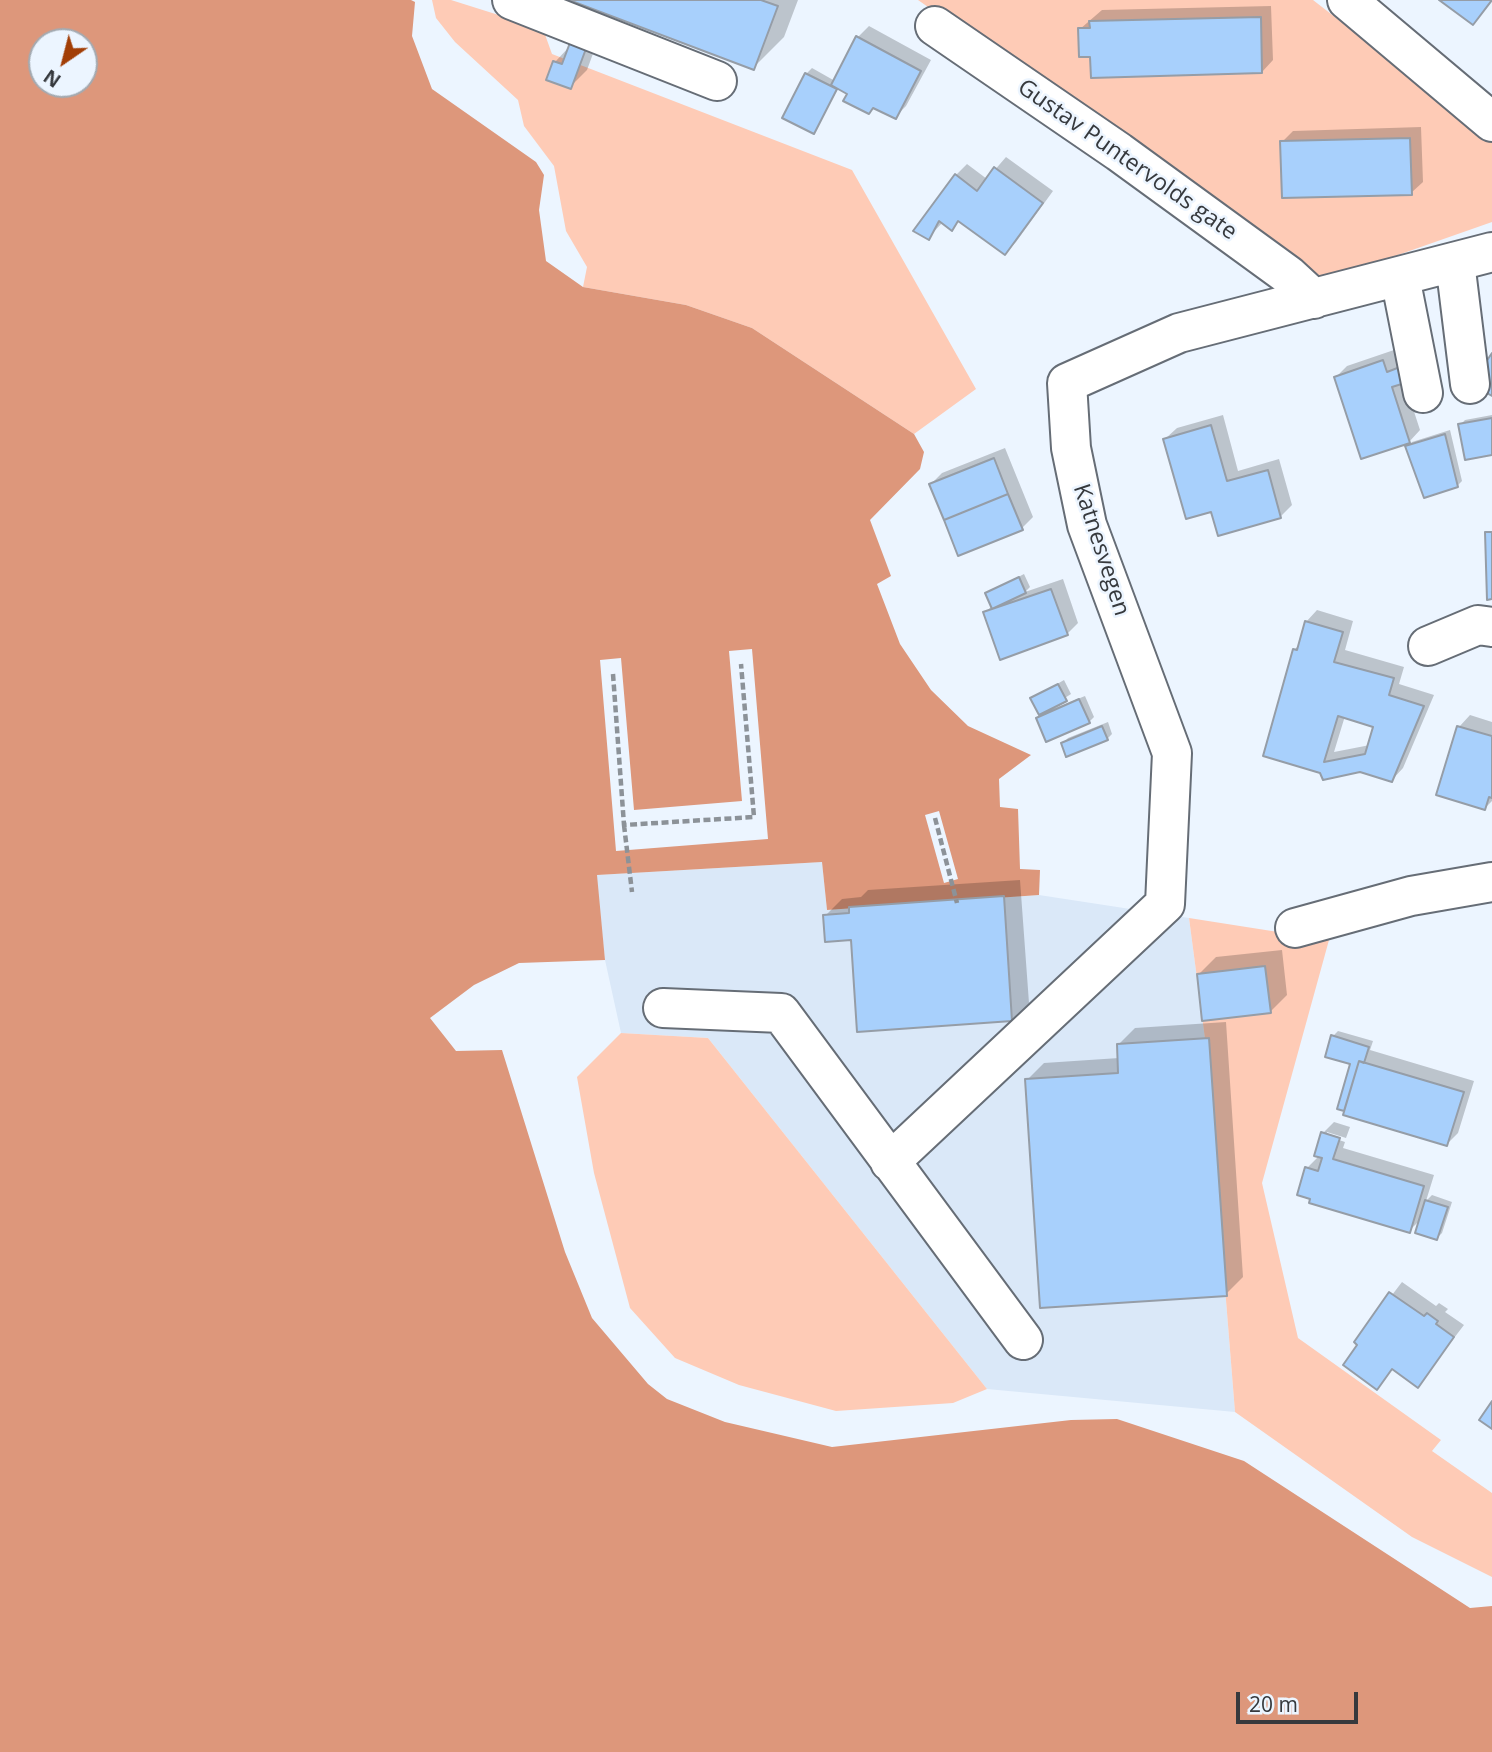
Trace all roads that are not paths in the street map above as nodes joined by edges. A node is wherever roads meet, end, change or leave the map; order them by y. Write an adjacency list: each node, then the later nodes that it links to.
1 (512, 0): 4 (street)
2 (1347, 0): 5 (street)
3 (935, 26): 9 (street, Gustav Puntervolds gate)
4 (717, 81)
5 (1492, 122)
6 (1492, 252): 7 (street, Katnesvegen)
7 (1455, 262): 8 (street, Katnesvegen); 10 (street)
8 (1400, 276): 9 (street, Katnesvegen); 11 (street)
9 (1314, 299): 17 (street, Katnesvegen)
10 (1470, 384)
11 (1423, 393)
12 (1492, 626): 13 (street)
13 (1428, 646)
14 (1492, 882): 15 (street)
15 (1295, 928)
16 (663, 1009): 17 (street)
17 (890, 1163): 18 (street)
18 (1023, 1340)

